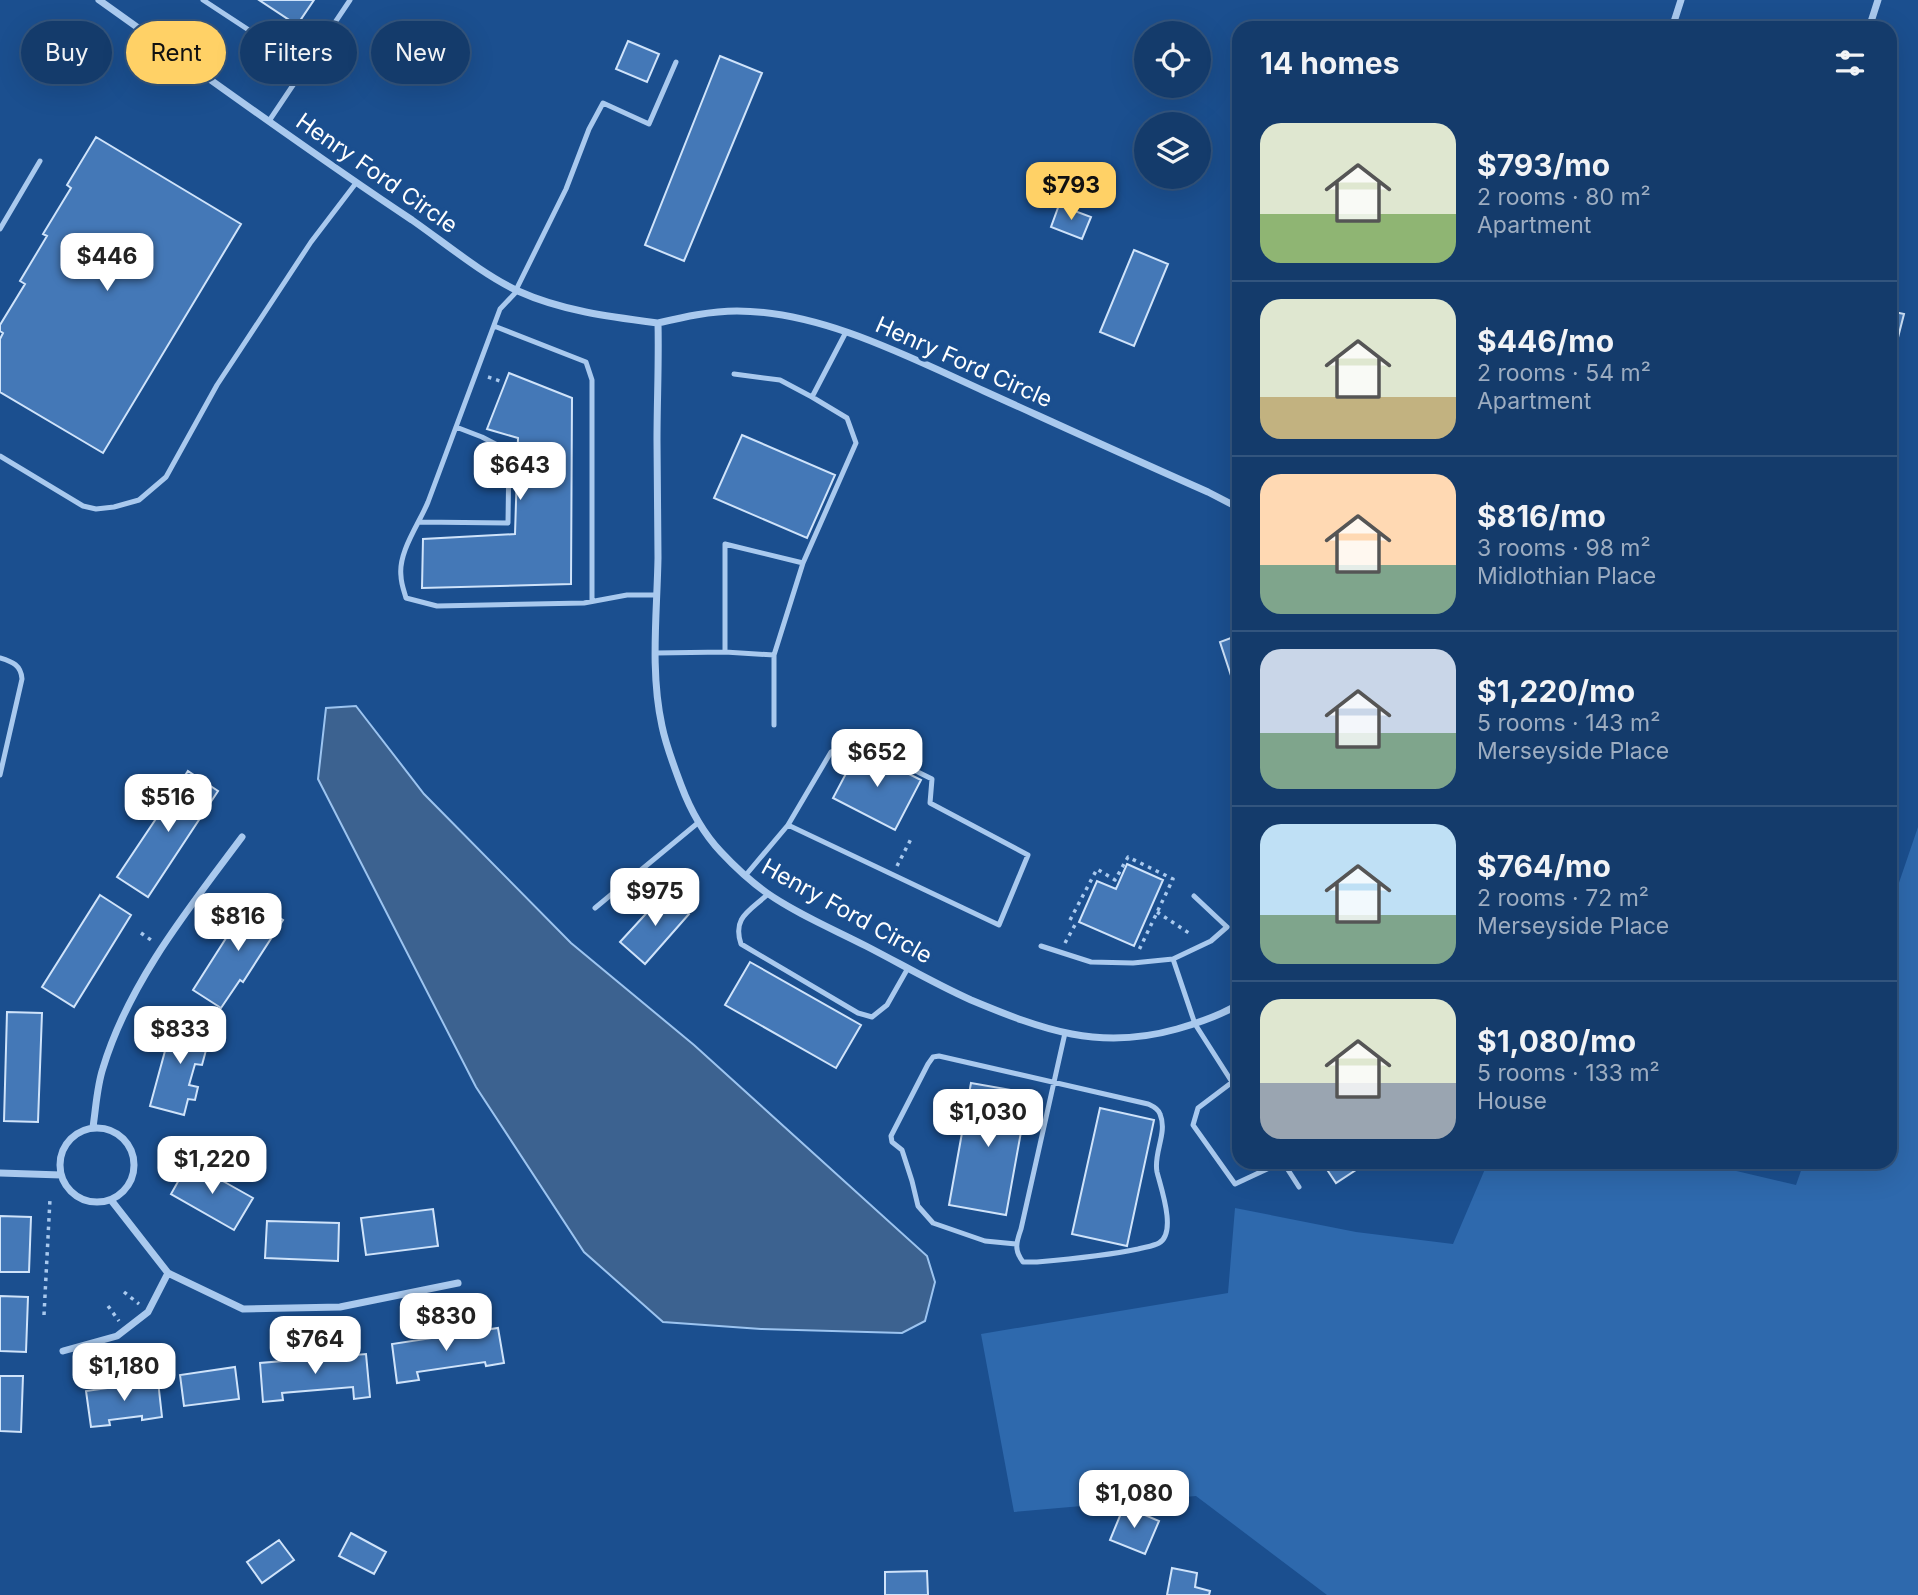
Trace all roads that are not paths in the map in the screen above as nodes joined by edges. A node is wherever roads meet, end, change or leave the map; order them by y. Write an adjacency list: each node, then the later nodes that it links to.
1 (99, 0): 12 (street, Henry Ford Circle)
2 (202, 0): 9 (lane)
3 (351, 0): 6 (lane)
4 (1681, 0): 7 (street)
5 (1878, 0): 8 (street)
6 (337, 21)
7 (1674, 21)
8 (1871, 21)
9 (240, 25)
10 (676, 62): 16 (lane)
11 (294, 84): 12 (lane)
12 (269, 121): 14 (street, Henry Ford Circle)
13 (40, 161): 15 (lane)
14 (356, 183): 16 (street, Henry Ford Circle); 23 (lane)
15 (0, 229)
16 (517, 290): 17 (street, Henry Ford Circle); 18 (lane)
17 (658, 323): 19 (street, Henry Ford Circle); 27 (street, Henry Ford Circle)
18 (494, 326): 22 (lane); 28 (lane)
19 (846, 332): 21 (lane); 24 (street, Henry Ford Circle)
20 (734, 374): 21 (lane)
21 (812, 397): 26 (lane)
22 (456, 427): 25 (lane); 25 (lane)
23 (0, 456)
24 (1232, 504)
25 (419, 522): 28 (lane)
26 (803, 563): 29 (lane); 31 (lane)
27 (656, 595): 28 (lane); 30 (street, Henry Ford Circle)
28 (592, 601)
29 (725, 652): 30 (lane); 31 (lane)
30 (656, 653): 35 (street, Henry Ford Circle)
31 (774, 655): 33 (lane)
32 (0, 658): 34 (lane)
33 (774, 725)
34 (0, 775)
35 (699, 822): 38 (street, Henry Ford Circle); 41 (lane)
36 (788, 825): 36 (lane); 38 (lane)
37 (242, 836): 50 (street)
38 (745, 876): 39 (street, Henry Ford Circle)
39 (768, 894): 44 (street, Henry Ford Circle); 44 (lane)
40 (1194, 896): 43 (lane)
41 (594, 908)
42 (1041, 946): 43 (lane)
43 (1173, 959): 46 (lane)
44 (908, 968): 47 (street, Henry Ford Circle)
45 (1232, 1008): 46 (street, Henry Ford Circle)
46 (1195, 1024): 47 (street, Henry Ford Circle); 48 (lane)
47 (1065, 1032): 49 (lane)
48 (1232, 1082): 51 (lane)
49 (1054, 1083): 57 (lane); 57 (lane); 57 (lane)
50 (93, 1126): 54 (street); 56 (street)
51 (1267, 1169)
52 (1287, 1169): 55 (lane)
53 (0, 1173): 54 (street)
54 (61, 1175): 56 (street)
55 (1299, 1187)
56 (111, 1200): 58 (street)
57 (1016, 1244)
58 (168, 1273): 59 (street); 60 (street)
59 (458, 1283)
60 (62, 1351)

